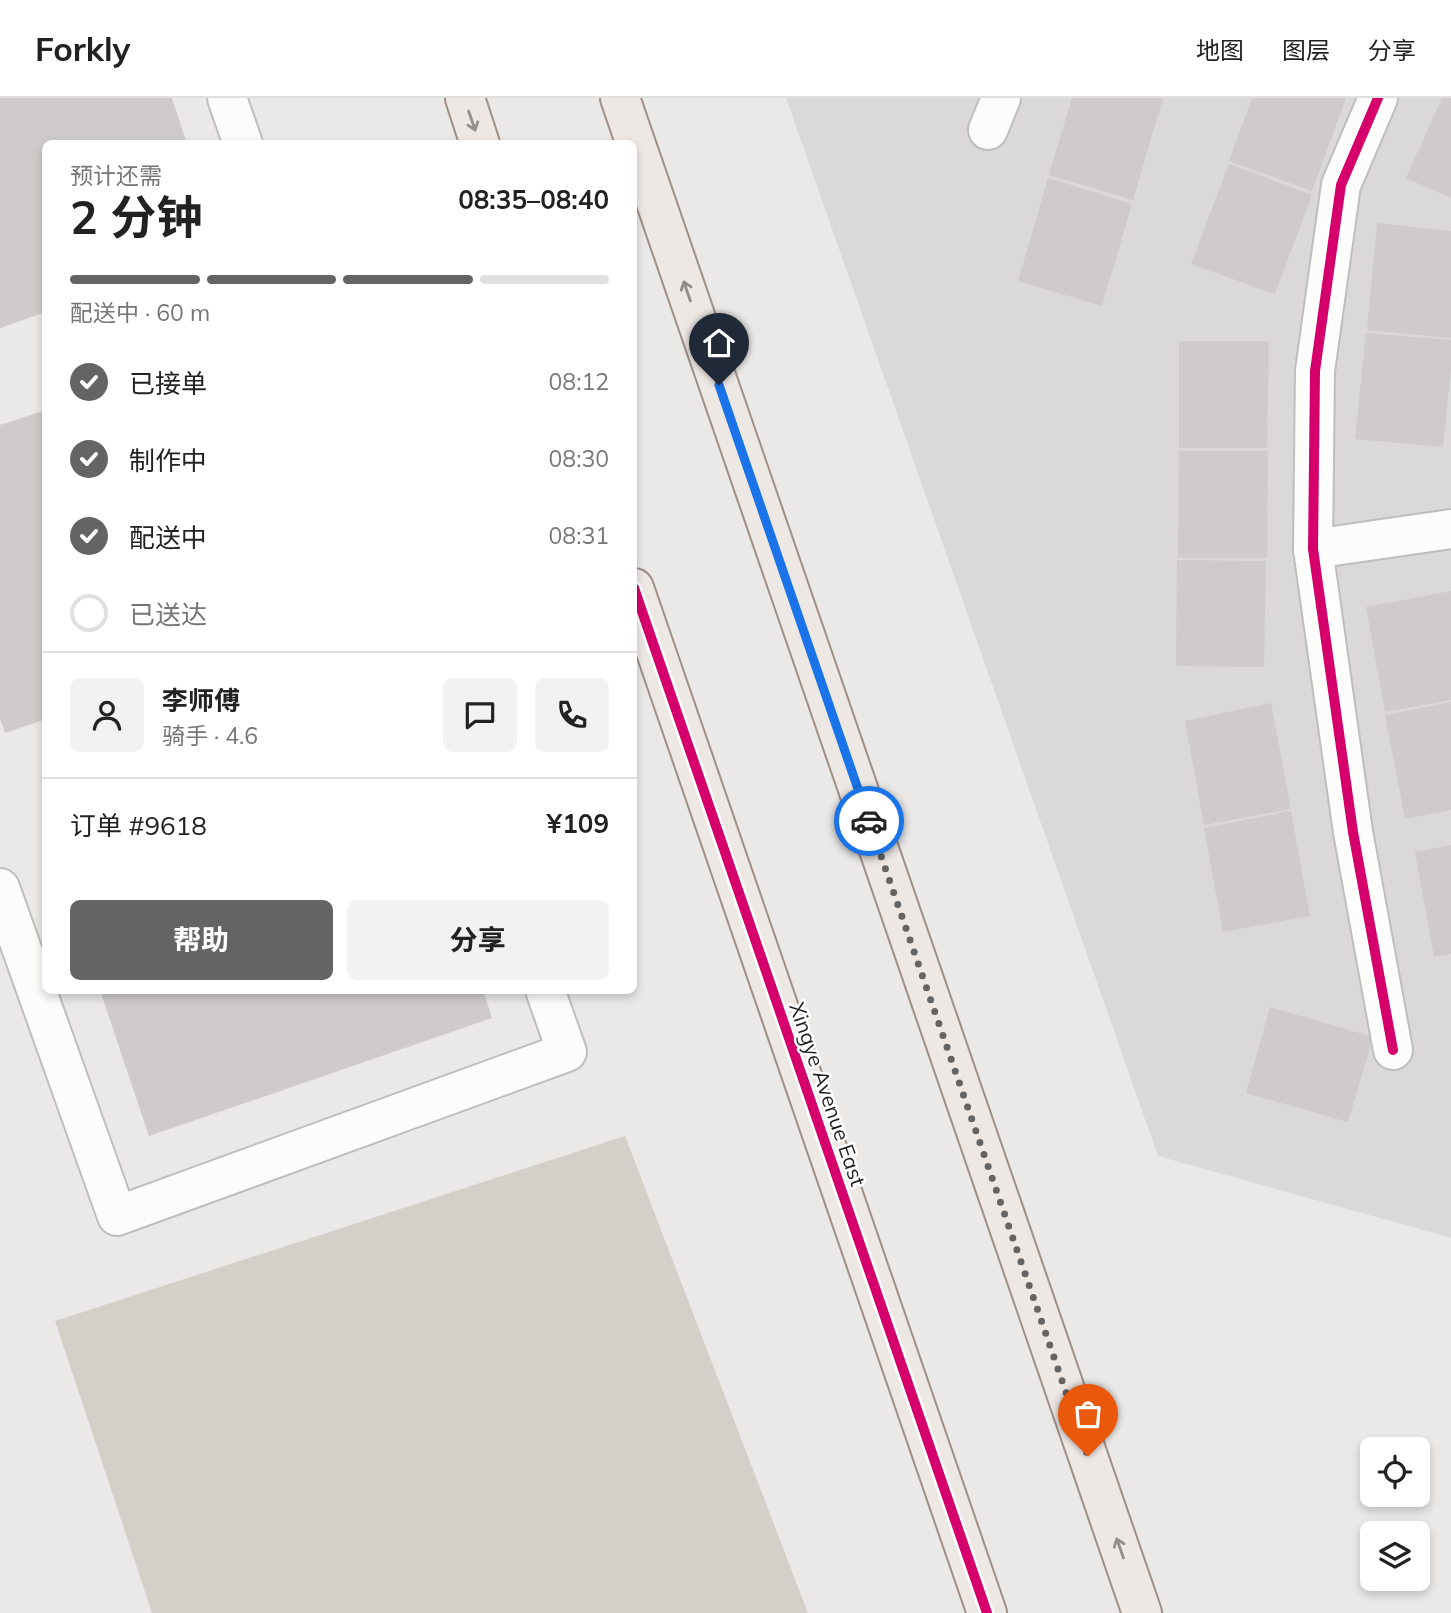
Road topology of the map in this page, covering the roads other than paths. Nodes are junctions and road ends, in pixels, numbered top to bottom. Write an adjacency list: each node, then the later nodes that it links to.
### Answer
1 (227, 98): 5 (street)
2 (465, 98): 6 (main road, one-way to 6)
3 (620, 98): 7 (main road, one-way to 3)
4 (1378, 98): 10 (street)
5 (242, 140)
6 (479, 140)
7 (634, 140)
8 (637, 147): 16 (main road, one-way to 8)
9 (1451, 529): 10 (street)
10 (1314, 548): 14 (street)
11 (637, 597): 15 (main road, Xingye Avenue East)
12 (0, 888): 13 (street)
13 (546, 994)
14 (1393, 1050)
15 (987, 1613)
16 (1142, 1613)

